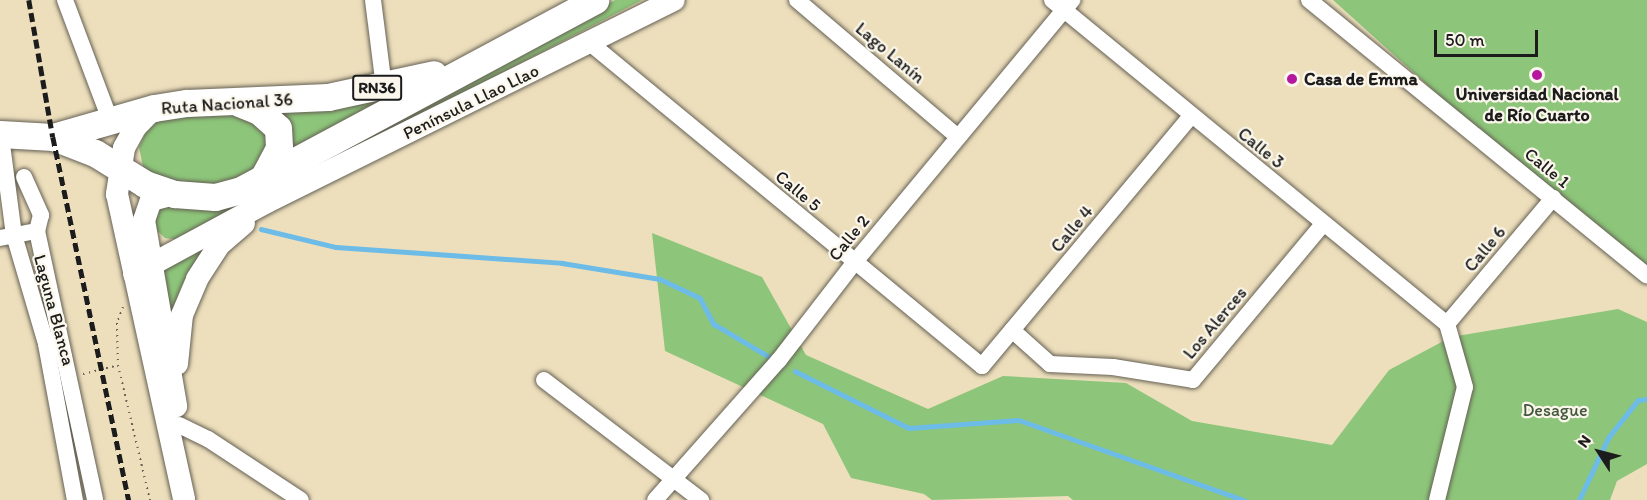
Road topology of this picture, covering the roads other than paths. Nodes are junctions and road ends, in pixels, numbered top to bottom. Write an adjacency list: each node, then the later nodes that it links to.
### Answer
1 (65, 0): 14 (street)
2 (373, 0): 10 (street)
3 (596, 0): 8 (highway, Ruta Nacional 36 / RN36)
4 (674, 0): 9 (main road, Península Llao Llao)
5 (797, 0): 17 (street, Lago Lanín)
6 (1309, 0): 24 (street, Calle 1)
7 (1063, 3): 13 (street, Calle 3); 17 (street, Calle 2)
8 (510, 43): 10 (highway, Ruta Nacional 36 / RN36); 22 (highway, Ruta Nacional 36 / RN36)
9 (590, 43): 22 (main road, Península Llao Llao); 28 (street, Calle 5)
10 (384, 87): 11 (highway, Ruta Nacional 36 / RN36)
11 (238, 103): 12 (highway, Ruta Nacional 36 / RN36); 22 (highway, RN36)
12 (154, 108): 14 (highway, Ruta Nacional 36 / RN36); 19 (main road)
13 (1191, 116): 25 (street, Calle 3); 32 (street, Calle 4)
14 (110, 120): 18 (highway, Ruta Nacional 36 / RN36)
15 (0, 129): 16 (street, Laguna Blanca)
16 (0, 134): 18 (highway, RN36); 21 (street, Laguna Blanca)
17 (958, 136): 28 (street, Calle 2)
18 (53, 137): 19 (highway, Ruta Nacional 36 / RN36)
19 (119, 169): 23 (highway, Ruta Nacional 36 / RN36); 29 (main road)
20 (24, 177): 26 (street, Laguna Blanca)
21 (3, 183): 27 (street, Laguna Blanca)
22 (265, 190): 23 (highway, Ruta Nacional 36 / RN36); 29 (main road, Península Llao Llao); 35 (main road, Península Llao Llao)
23 (174, 194): 29 (main road)
24 (1553, 198): 30 (street, Calle 1); 31 (street, Calle 6)
25 (1323, 224): 31 (street, Calle 3); 32 (street, Los Alerces)
26 (37, 231): 27 (street); 38 (street, Laguna Blanca)
27 (7, 237): 37 (street, Laguna Blanca)
28 (854, 263): 33 (street, Calle 5); 36 (street, Calle 2)
29 (143, 269): 35 (main road); 39 (main road)
30 (1647, 276)
31 (1448, 324): 43 (street)
32 (1012, 330): 33 (street, Calle 4)
33 (982, 366)
34 (544, 380): 36 (street)
35 (179, 425): 39 (main road); 40 (street)
36 (673, 479): 41 (street, Calle 2); 42 (street)
37 (75, 500)
38 (95, 500)
39 (185, 500)
40 (301, 500)
41 (655, 500)
42 (701, 500)
43 (1437, 500)

